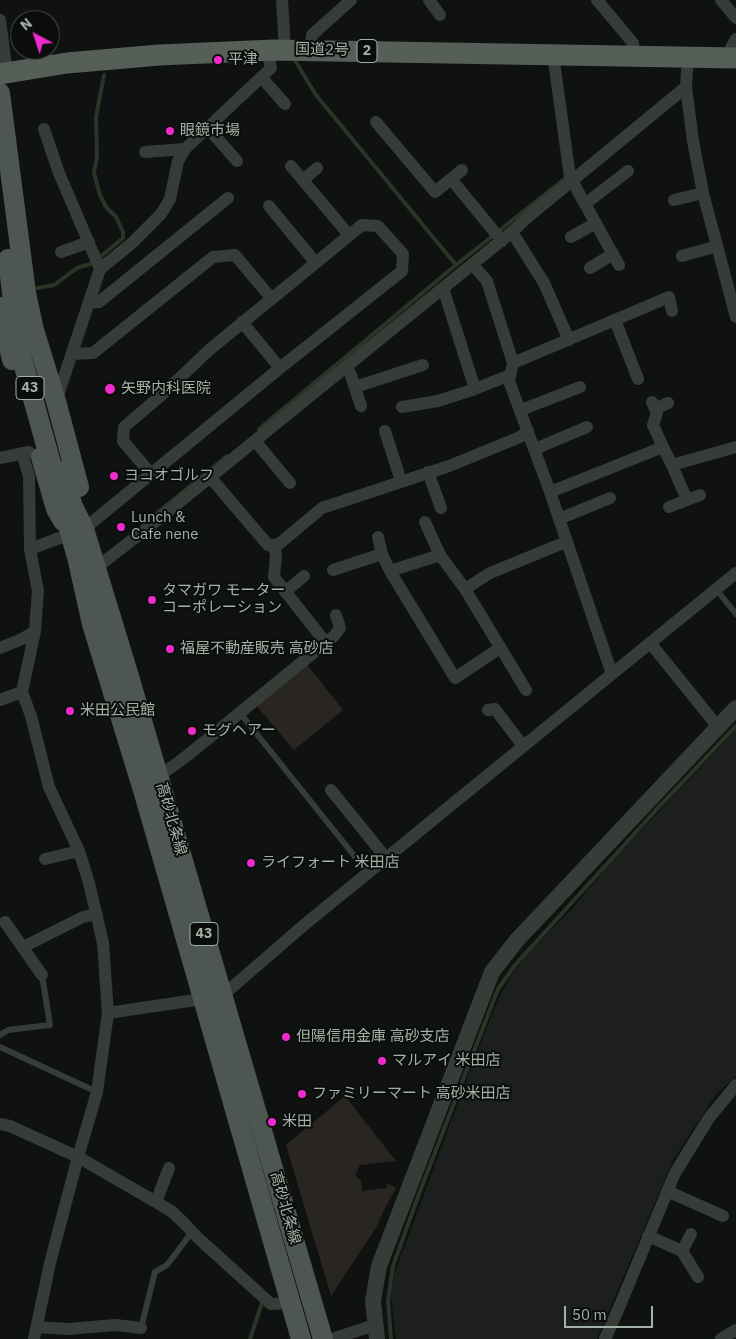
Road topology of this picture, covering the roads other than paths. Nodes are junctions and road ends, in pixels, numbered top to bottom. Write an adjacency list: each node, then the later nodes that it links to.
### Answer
1 (282, 0): 9 (street)
2 (351, 0): 10 (street)
3 (429, 0): 6 (street)
4 (597, 0): 13 (street)
5 (721, 0): 7 (street)
6 (440, 15)
7 (736, 18)
8 (0, 20): 15 (street)
9 (276, 50): 10 (highway, 国道2号 / 2); 15 (highway, 国道2号 / 2); 16 (street)
10 (310, 50): 12 (highway, 国道2号 / 2)
11 (734, 52): 14 (highway, 国道2号 / 2)
12 (553, 54): 13 (highway, 国道2号 / 2); 30 (street)
13 (634, 56): 14 (highway, 国道2号 / 2)
14 (688, 56): 17 (street)
15 (4, 73)
16 (261, 77): 19 (street); 21 (street)
17 (686, 87): 30 (street); 33 (street)
18 (0, 93): 62 (main road)
19 (285, 104)
20 (376, 122): 31 (street)
21 (208, 128): 23 (street); 25 (street)
22 (44, 129): 44 (street)
23 (185, 150): 24 (street); 51 (street)
24 (145, 152)
25 (236, 161)
26 (291, 166): 32 (street)
27 (317, 168): 32 (street)
28 (462, 170): 31 (street)
29 (628, 171): 37 (street)
30 (571, 176): 37 (street); 40 (street)
31 (451, 179): 42 (street)
32 (303, 180): 41 (street)
33 (703, 193): 36 (street); 45 (street)
34 (228, 198): 54 (street)
35 (0, 199): 55 (main road, 高砂北条線 / 43)
36 (674, 200)
37 (586, 204): 39 (street)
38 (269, 206): 48 (street)
39 (596, 223): 43 (street); 50 (street)
40 (512, 232): 42 (street); 60 (street)
41 (349, 235): 48 (street); 66 (street)
42 (497, 235): 49 (street)
43 (571, 237)
44 (89, 242): 46 (street); 51 (street)
45 (717, 246): 47 (street); 57 (street)
46 (61, 252)
47 (682, 256)
48 (315, 262): 53 (street)
49 (472, 264): 52 (street); 67 (street)
50 (590, 268)
51 (100, 269): 54 (street)
52 (443, 288): 65 (street); 71 (street)
53 (271, 298): 59 (street); 61 (street)
54 (89, 303): 61 (street)
55 (6, 304): 63 (main road); 100 (main road, 高砂北条線 / 43, bridge)
56 (672, 310): 58 (street)
57 (736, 317)
58 (614, 320): 60 (street); 68 (street)
59 (242, 322): 66 (street); 88 (street)
60 (569, 340): 67 (street)
61 (72, 354): 72 (street)
62 (41, 356): 63 (street); 72 (main road)
63 (7, 364): 84 (main road)
64 (423, 365): 70 (street)
65 (346, 367): 70 (street); 80 (street)
66 (280, 368): 88 (street)
67 (511, 369): 71 (street); 76 (street)
68 (639, 369)
69 (580, 387): 76 (street)
70 (355, 388): 74 (street)
71 (475, 389): 75 (street)
72 (56, 401): 100 (main road)
73 (668, 403): 81 (street)
74 (361, 406)
75 (402, 407)
76 (521, 410): 79 (street)
77 (587, 427): 83 (street)
78 (385, 431): 90 (street)
79 (528, 431): 83 (street); 87 (street)
80 (255, 441): 89 (street); 91 (street)
81 (662, 447): 86 (street); 92 (street)
82 (736, 447): 86 (street)
83 (535, 449): 92 (street)
84 (31, 452): 85 (street); 100 (main road); 104 (street)
85 (0, 458)
86 (672, 465): 95 (street)
87 (428, 472): 90 (street); 97 (street)
88 (151, 474): 100 (street)
89 (210, 477): 103 (street); 107 (street)
90 (401, 482): 103 (street)
91 (290, 483)
92 (550, 492): 98 (street)
93 (700, 495): 95 (street)
94 (610, 498): 98 (street)
95 (687, 500): 96 (street)
96 (670, 507)
97 (441, 508)
98 (559, 519): 102 (street)
99 (425, 522): 106 (street)
100 (77, 532): 104 (street); 107 (main road, 高砂北条線 / 43); 141 (main road, 高砂北条線 / 43)
101 (378, 537): 105 (street)
102 (566, 542): 112 (street); 122 (street)
103 (273, 545): 114 (street)
104 (30, 549): 117 (street)
105 (382, 554): 108 (street); 109 (street)
106 (440, 556): 109 (street); 112 (street)
107 (96, 568): 131 (main road, 高砂北条線 / 43)
108 (334, 570)
109 (390, 571): 121 (street)
110 (736, 573): 113 (street)
111 (304, 576): 114 (street)
112 (465, 589): 121 (street)
113 (716, 589): 115 (lane); 119 (street)
114 (286, 592): 118 (street)
115 (736, 614)
116 (336, 615): 118 (street)
117 (35, 632): 120 (street); 124 (street)
118 (326, 643): 128 (street)
119 (651, 644): 122 (street); 129 (street)
120 (0, 648)
121 (500, 648): 123 (street)
122 (612, 674): 130 (street)
123 (526, 690)
124 (22, 692): 125 (street); 133 (street)
125 (0, 700)
126 (736, 708): 129 (street)
127 (488, 710): 130 (street)
128 (240, 713): 131 (street); 136 (lane)
129 (718, 727): 161 (street)
130 (523, 746): 134 (street)
131 (158, 777): 141 (main road, 高砂北条線 / 43)
132 (331, 790): 134 (street)
133 (79, 851): 135 (street); 137 (street)
134 (386, 858): 136 (street)
135 (45, 859)
136 (368, 873): 141 (street)
137 (96, 914): 139 (street); 142 (street)
138 (2, 923): 139 (street)
139 (23, 947): 140 (street)
140 (42, 974): 143 (lane)
141 (213, 998): 142 (street); 158 (main road, 高砂北条線 / 43); 164 (main road, 高砂北条線 / 43)
142 (108, 1014): 146 (street)
143 (0, 1035)
144 (0, 1047): 146 (lane)
145 (736, 1085): 150 (street)
146 (97, 1092): 148 (street)
147 (0, 1124): 148 (street)
148 (78, 1157): 151 (street); 162 (street)
149 (169, 1168): 151 (street)
150 (667, 1192): 152 (street); 155 (street)
151 (156, 1202): 153 (street)
152 (723, 1216)
153 (192, 1232): 158 (street); 159 (lane)
154 (691, 1234): 156 (street)
155 (648, 1236): 156 (street); 166 (street)
156 (682, 1251): 157 (street)
157 (698, 1277)
158 (291, 1303): 163 (main road, 高砂北条線 / 43)
159 (141, 1328): 162 (street)
160 (736, 1330): 167 (street)
161 (376, 1332): 165 (street)
162 (36, 1333)
163 (301, 1339)
164 (323, 1339)
165 (332, 1339)
166 (604, 1339)
167 (721, 1339)

